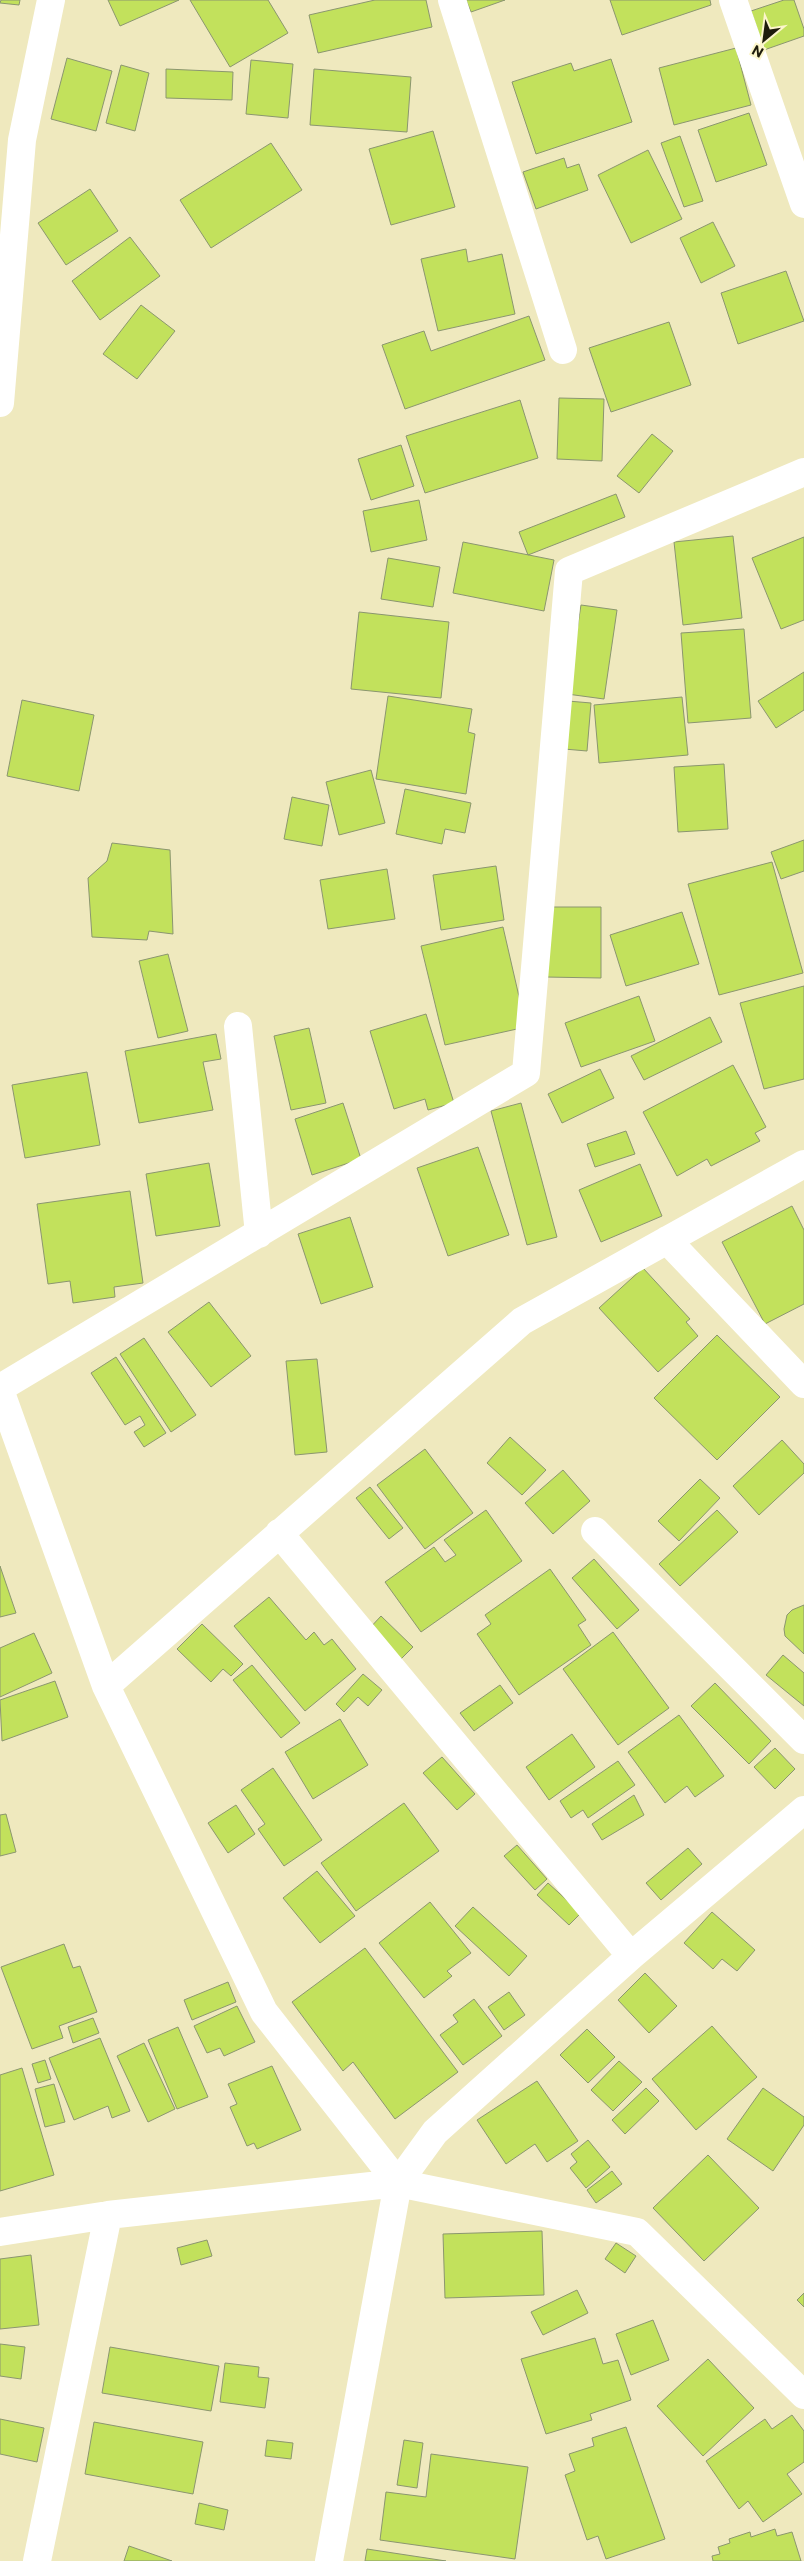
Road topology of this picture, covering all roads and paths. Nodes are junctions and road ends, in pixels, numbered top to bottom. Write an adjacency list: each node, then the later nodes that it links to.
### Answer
1 (52, 0): 6 (street)
2 (452, 0): 5 (street)
3 (733, 0): 4 (street)
4 (804, 204)
5 (563, 350)
6 (0, 403)
7 (804, 472): 10 (street)
8 (238, 1026): 10 (street)
9 (804, 1164): 11 (street)
10 (259, 1234): 13 (street)
11 (667, 1240): 12 (street); 15 (street)
12 (804, 1384)
13 (0, 1389): 16 (street)
14 (595, 1531): 17 (street)
15 (279, 1533): 16 (street); 19 (street)
16 (106, 1686): 20 (street)
17 (804, 1740)
18 (804, 1810): 19 (street)
19 (631, 1956): 20 (street)
20 (398, 2183): 21 (street); 23 (street); 25 (street)
21 (108, 2215): 22 (street); 24 (street)
22 (0, 2232)
23 (804, 2395)
24 (37, 2561)
25 (329, 2561)

